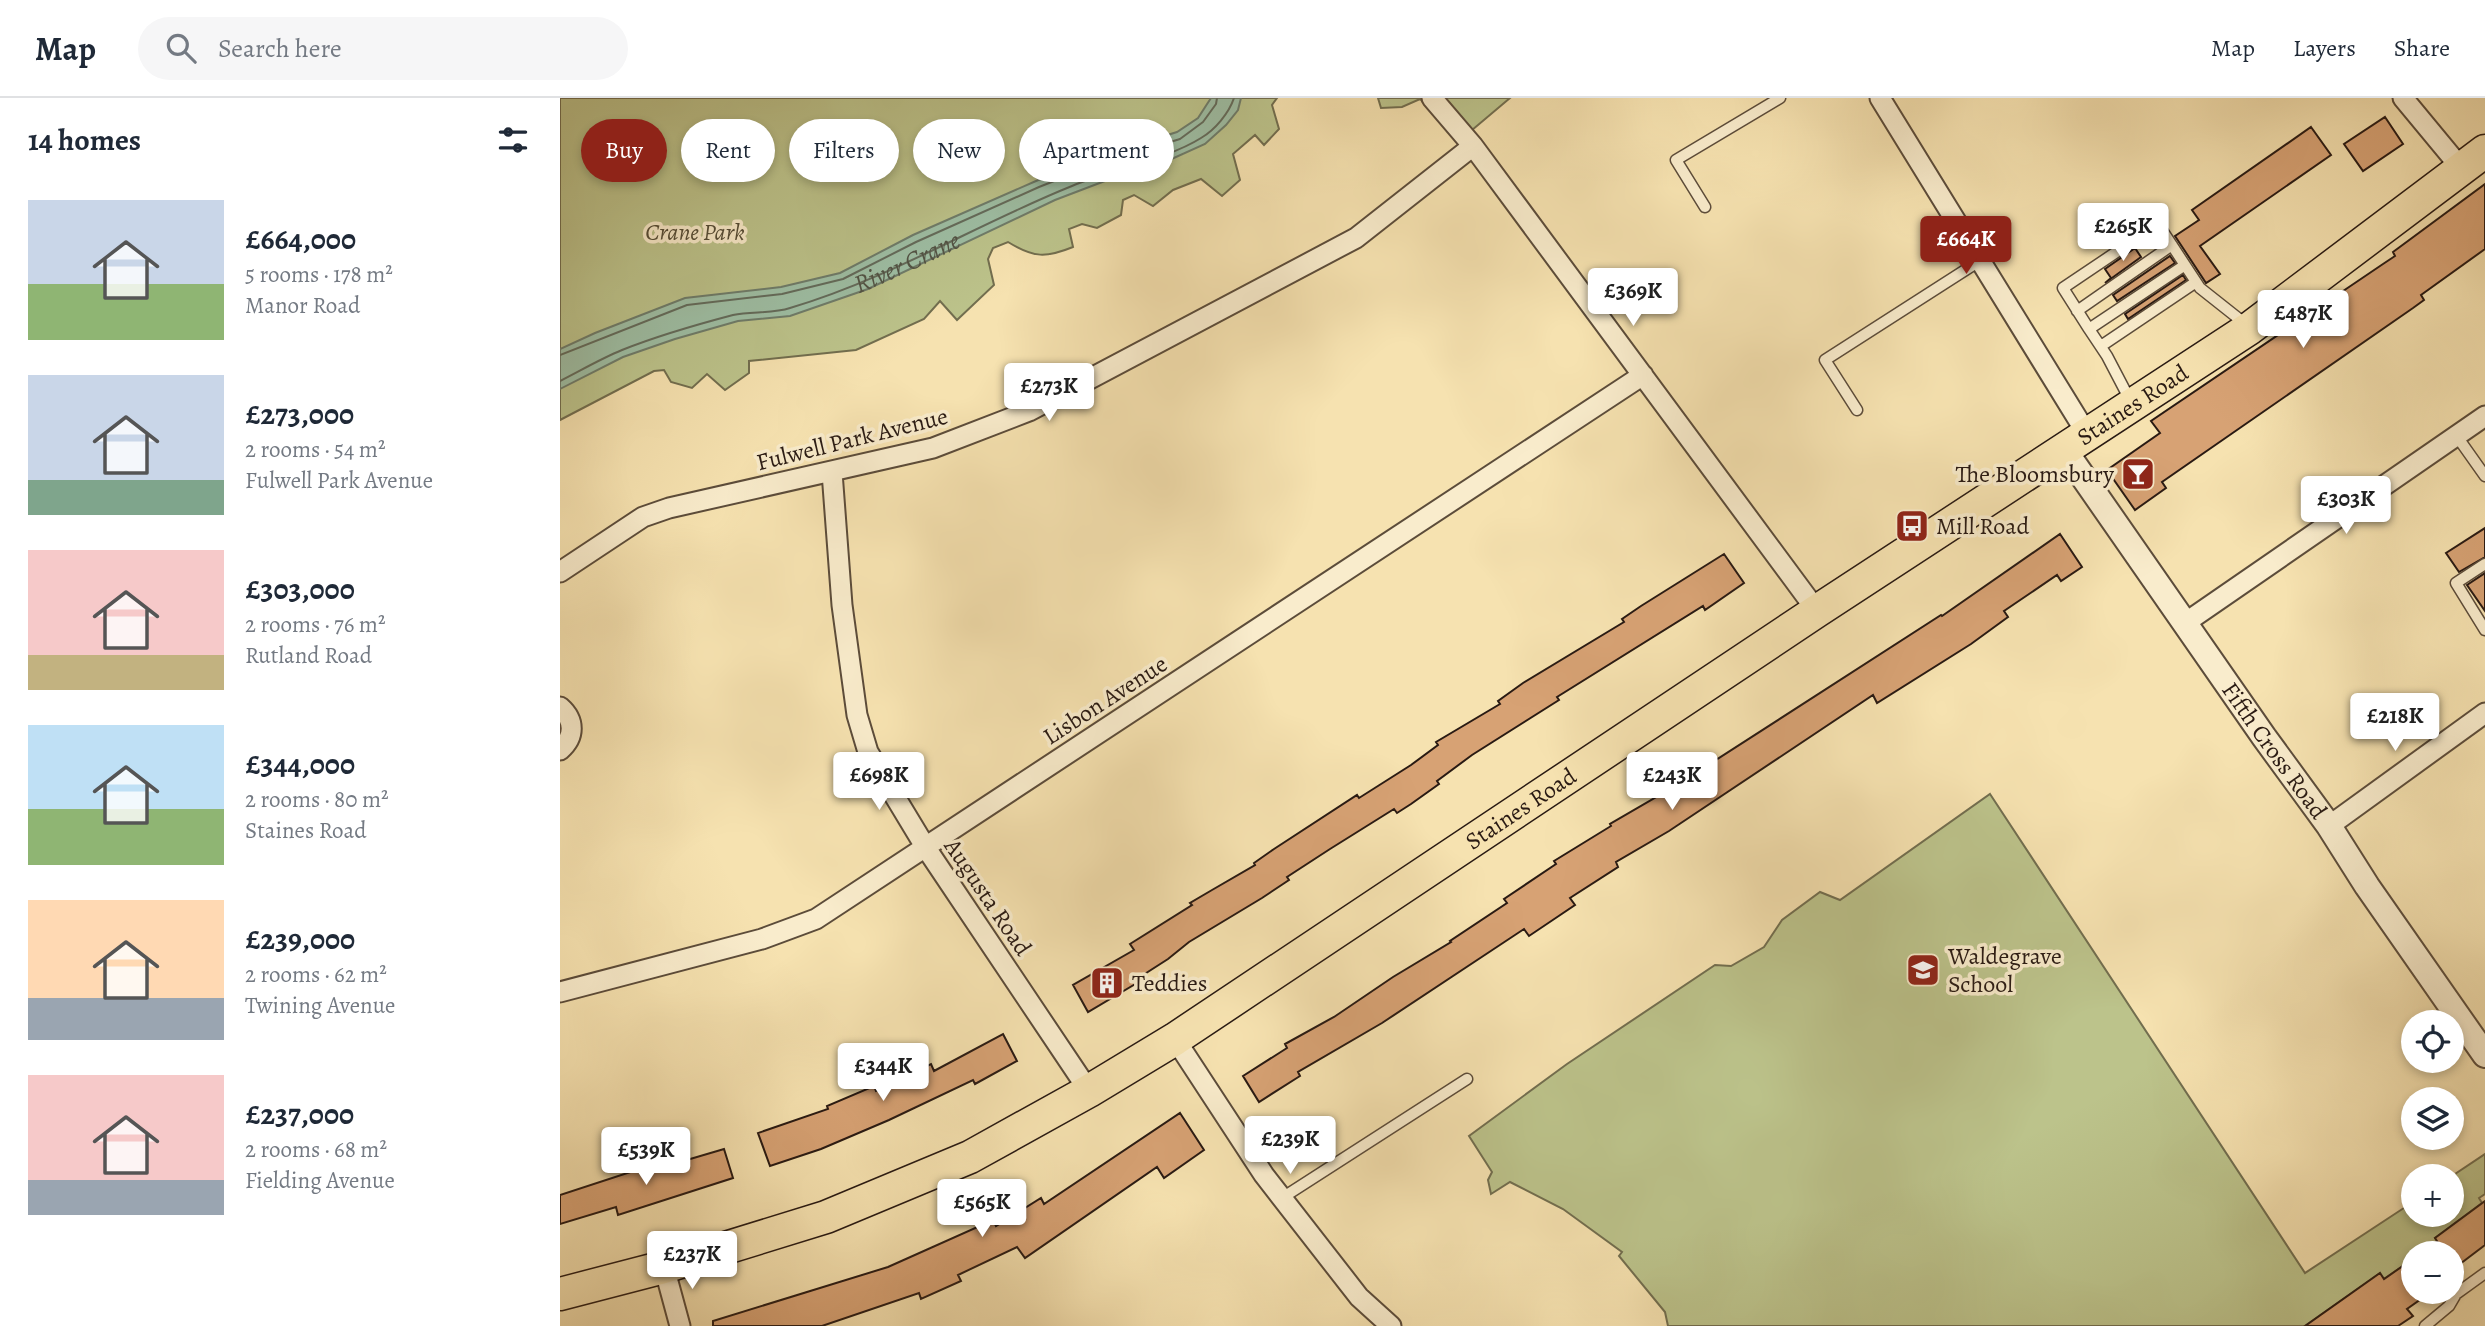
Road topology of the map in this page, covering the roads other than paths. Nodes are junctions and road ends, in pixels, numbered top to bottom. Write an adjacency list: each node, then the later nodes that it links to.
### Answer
1 (1432, 98): 5 (street)
2 (1780, 98): 7 (lane)
3 (1880, 98): 9 (street)
4 (2403, 98): 6 (street)
5 (1473, 146): 16 (street); 22 (street, Fulwell Park Avenue)
6 (2473, 160): 13 (main road, Staines Road)
7 (1705, 207)
8 (2172, 245): 10 (lane); 12 (lane); 12 (lane)
9 (1980, 260): 18 (lane); 21 (street)
10 (2185, 265): 11 (lane); 14 (lane)
11 (2198, 285): 13 (lane); 15 (lane)
12 (2077, 311): 14 (lane)
13 (2250, 328): 17 (main road, Staines Road)
14 (2089, 329): 15 (lane)
15 (2101, 346): 17 (lane)
16 (1643, 375): 26 (street); 33 (street, Lisbon Avenue)
17 (2132, 404): 21 (main road, Staines Road)
18 (1857, 410)
19 (2485, 416): 20 (street)
20 (2456, 435): 23 (lane); 27 (street)
21 (2075, 441): 26 (main road, Staines Road); 27 (street, Fifth Cross Road)
22 (832, 472): 25 (street, Fulwell Park Avenue); 33 (street, Augusta Road)
23 (2485, 477)
24 (2485, 564): 28 (lane)
25 (560, 572)
26 (1817, 611): 35 (main road, Staines Road)
27 (2185, 623): 32 (street, Fifth Cross Road)
28 (2485, 630)
29 (560, 707): 31 (street)
30 (2485, 713): 32 (street)
31 (560, 750)
32 (2329, 826): 36 (street, Fifth Cross Road)
33 (926, 848): 34 (street, Lisbon Avenue); 38 (street, Augusta Road)
34 (560, 992)
35 (1175, 1039): 38 (main road, Staines Road); 39 (street)
36 (2485, 1055)
37 (1467, 1079): 39 (lane)
38 (1089, 1091): 40 (main road, Staines Road)
39 (1282, 1198): 44 (street)
40 (664, 1267): 42 (main road, Staines Road); 43 (street)
41 (2485, 1273): 45 (lane)
42 (560, 1294)
43 (680, 1326)
44 (1391, 1326)
45 (2425, 1326)

